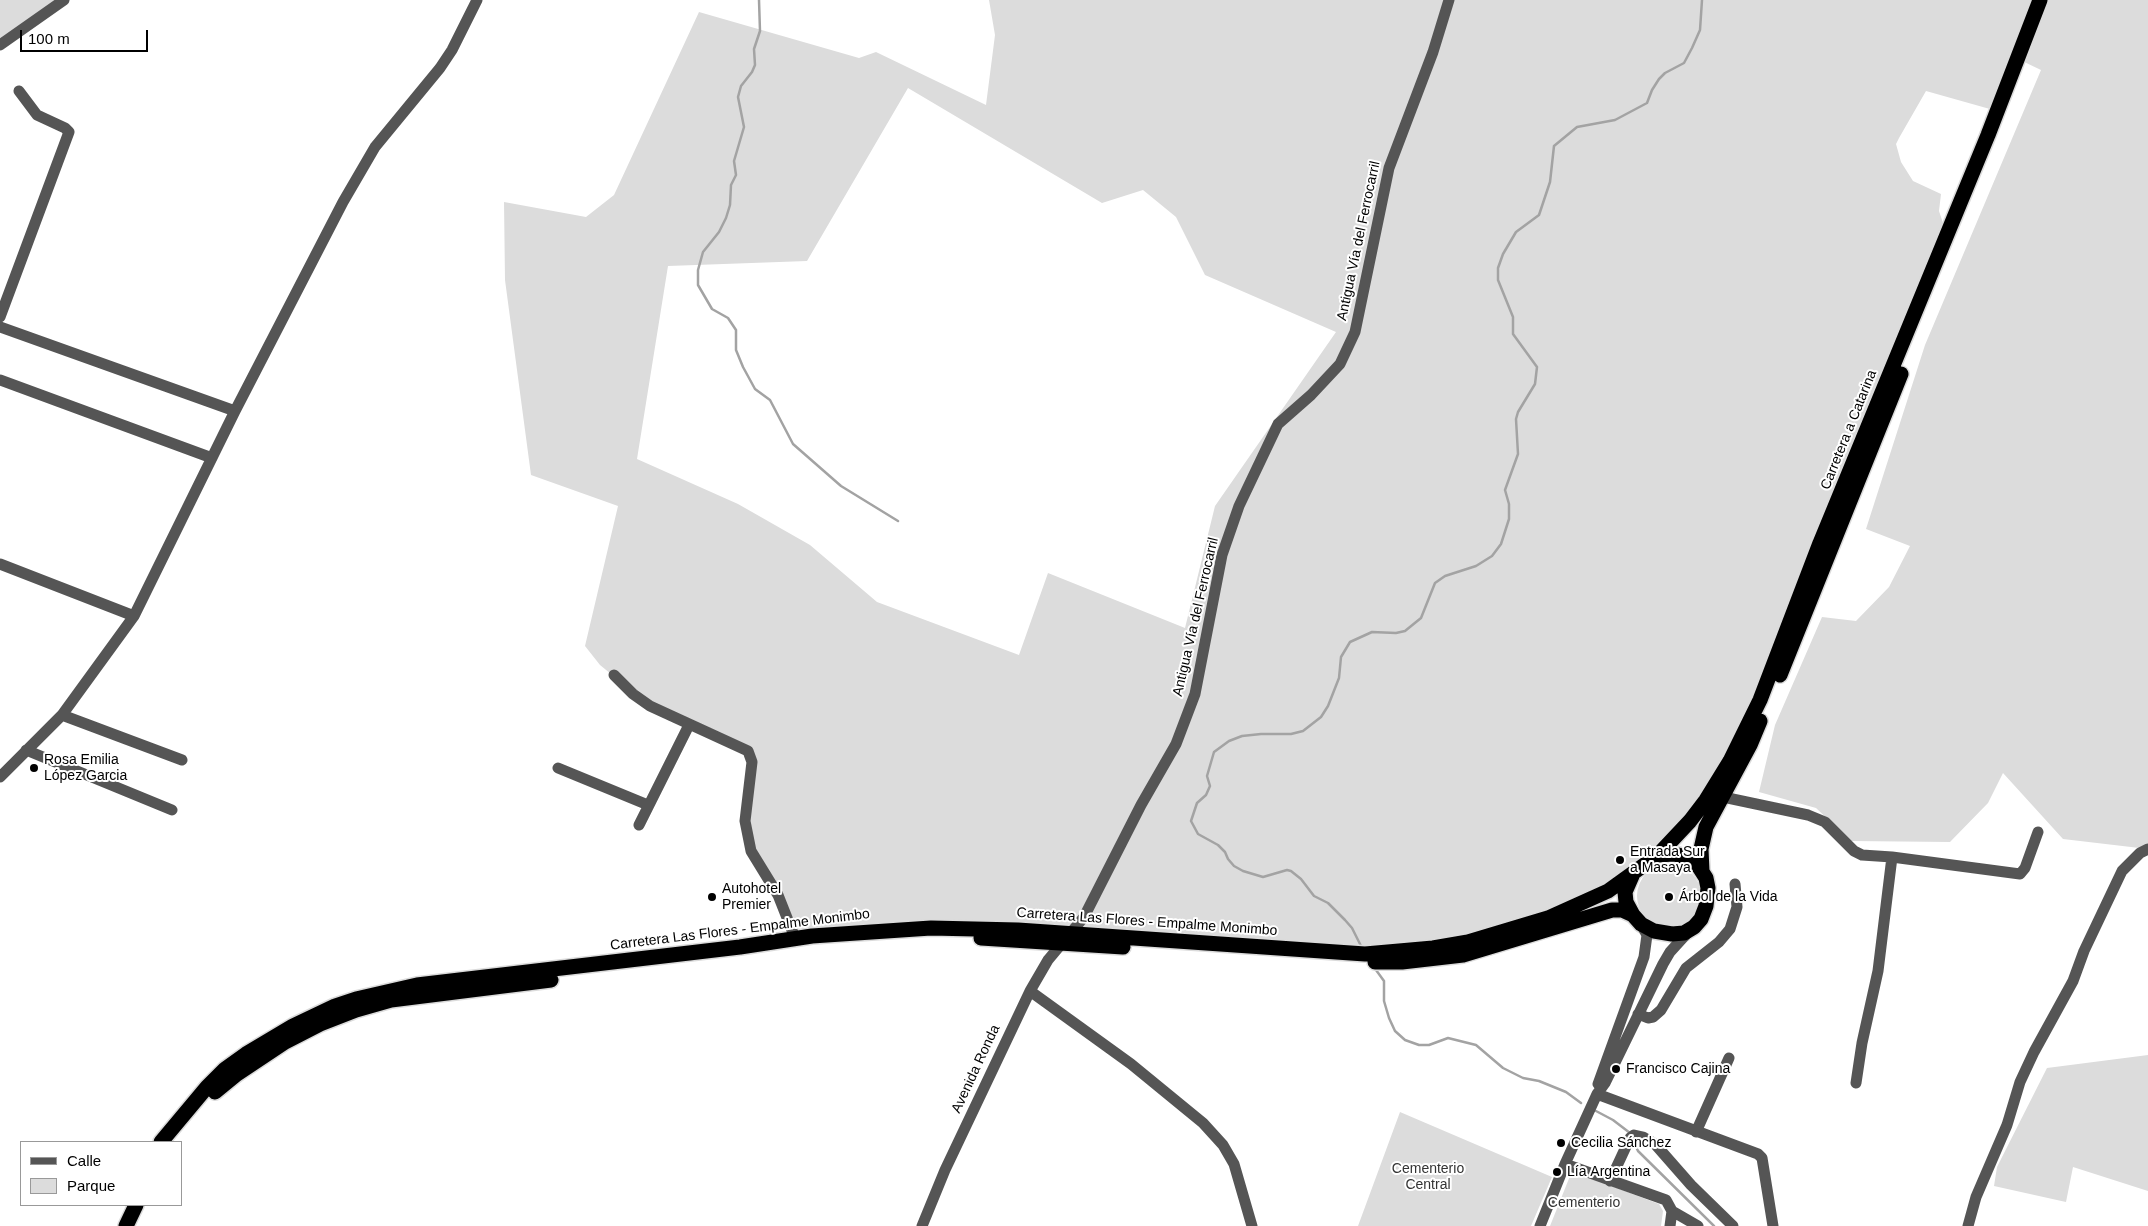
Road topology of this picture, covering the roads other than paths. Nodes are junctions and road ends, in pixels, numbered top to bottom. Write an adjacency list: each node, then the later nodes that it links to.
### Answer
1 (64, 0): 6 (street)
2 (477, 0): 11 (street)
3 (1449, 0): 36 (street, Antigua Vía del Ferrocarril)
4 (2040, 0): 28 (highway, Carretera a Catarina)
5 (2050, 0): 22 (highway, Carretera a Catarina)
6 (0, 45)
7 (19, 91): 8 (street)
8 (0, 317)
9 (0, 328): 11 (street)
10 (0, 380): 12 (street)
11 (235, 411): 12 (street)
12 (212, 458): 14 (street)
13 (0, 564): 14 (street)
14 (134, 616): 16 (street)
15 (614, 675): 17 (street)
16 (62, 715): 18 (street); 19 (street)
17 (689, 725): 23 (street); 35 (street)
18 (26, 750): 21 (street); 24 (street)
19 (182, 760)
20 (558, 768): 23 (street)
21 (0, 777)
22 (1723, 797): 29 (street); 30 (highway, Carretera a Catarina)
23 (648, 805): 25 (street)
24 (172, 810)
25 (639, 825)
26 (2038, 832): 29 (street)
27 (2148, 849): 59 (street)
28 (1658, 855): 30 (highway); 31 (highway)
29 (1892, 857): 40 (street)
30 (1702, 871): 34 (highway)
31 (1632, 876): 33 (highway); 36 (highway, Carretera Las Flores - Empalme Monimbo)
32 (1735, 884): 38 (street)
33 (1637, 920): 34 (highway); 36 (highway, Carretera Las Flores - Empalme Monimbo); 41 (street)
34 (1690, 929): 38 (street)
35 (795, 938): 36 (highway, Carretera Las Flores - Empalme Monimbo); 43 (highway, Carretera Las Flores - Empalme Monimbo)
36 (1066, 938): 37 (street, Avenida Ronda); 44 (highway, Carretera Las Flores - Empalme Monimbo)
37 (1030, 991): 52 (street, Avenida Ronda); 53 (street)
38 (1638, 1014): 41 (street)
39 (1729, 1058): 42 (street)
40 (1856, 1083)
41 (1597, 1094): 42 (street); 45 (street)
42 (1696, 1132): 58 (street)
43 (163, 1141)
44 (174, 1141)
45 (1565, 1164): 46 (street); 54 (street)
46 (1610, 1181): 49 (street); 57 (street)
47 (125, 1206): 50 (highway)
48 (136, 1206): 51 (highway)
49 (1672, 1211): 55 (street); 56 (street)
50 (116, 1226)
51 (126, 1226)
52 (922, 1226)
53 (1252, 1226)
54 (1540, 1226)
55 (1670, 1226)
56 (1698, 1226)
57 (1733, 1226)
58 (1773, 1226)
59 (1968, 1226)

